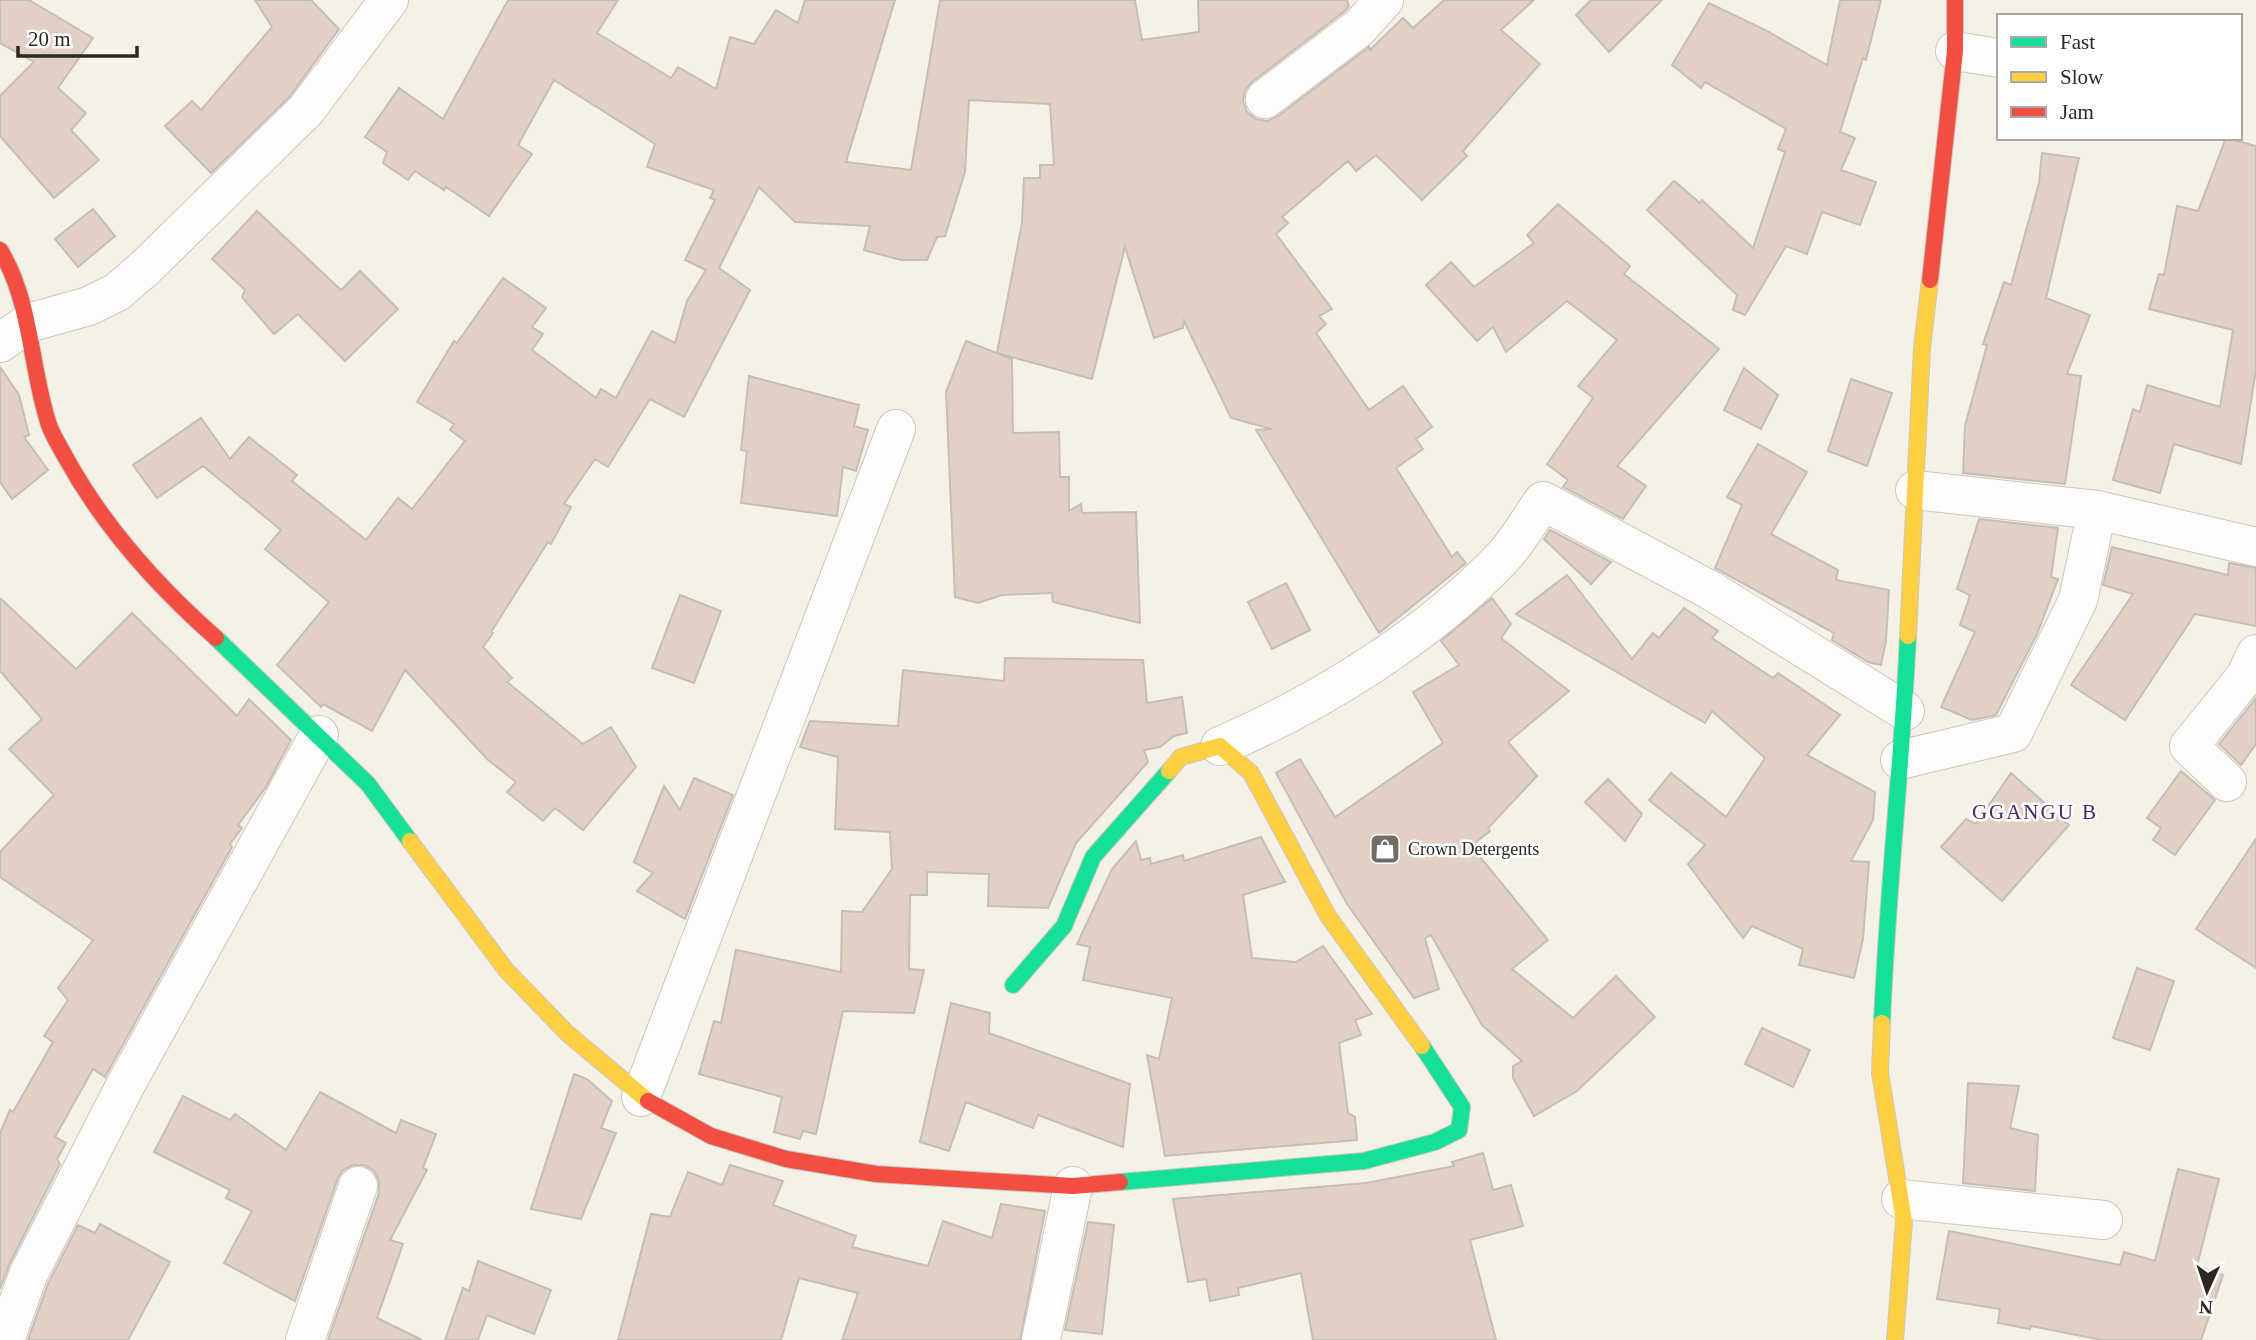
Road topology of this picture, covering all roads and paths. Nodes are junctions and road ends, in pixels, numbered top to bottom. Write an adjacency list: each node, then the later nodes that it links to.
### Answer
1 (388, 0): 8 (street)
2 (1384, 0): 6 (street)
3 (1955, 0): 4 (street)
4 (1955, 51): 5 (street); 10 (street)
5 (1997, 58)
6 (1265, 99)
7 (0, 250): 8 (street)
8 (14, 333): 15 (street)
9 (896, 429): 20 (street)
10 (1915, 490): 11 (street); 14 (street)
11 (2096, 510): 12 (street); 17 (street)
12 (2256, 547)
13 (2256, 654): 18 (street)
14 (1905, 711): 16 (street); 17 (street)
15 (319, 735): 20 (street); 25 (street)
16 (1220, 746): 19 (street); 22 (street)
17 (1900, 760): 23 (street)
18 (2227, 782)
19 (1013, 985)
20 (641, 1097): 22 (street)
21 (358, 1186): 26 (street)
22 (1073, 1186): 27 (street)
23 (1901, 1199): 24 (street); 28 (street)
24 (2103, 1220)
25 (5, 1340)
26 (305, 1340)
27 (1041, 1340)
28 (1895, 1340)

